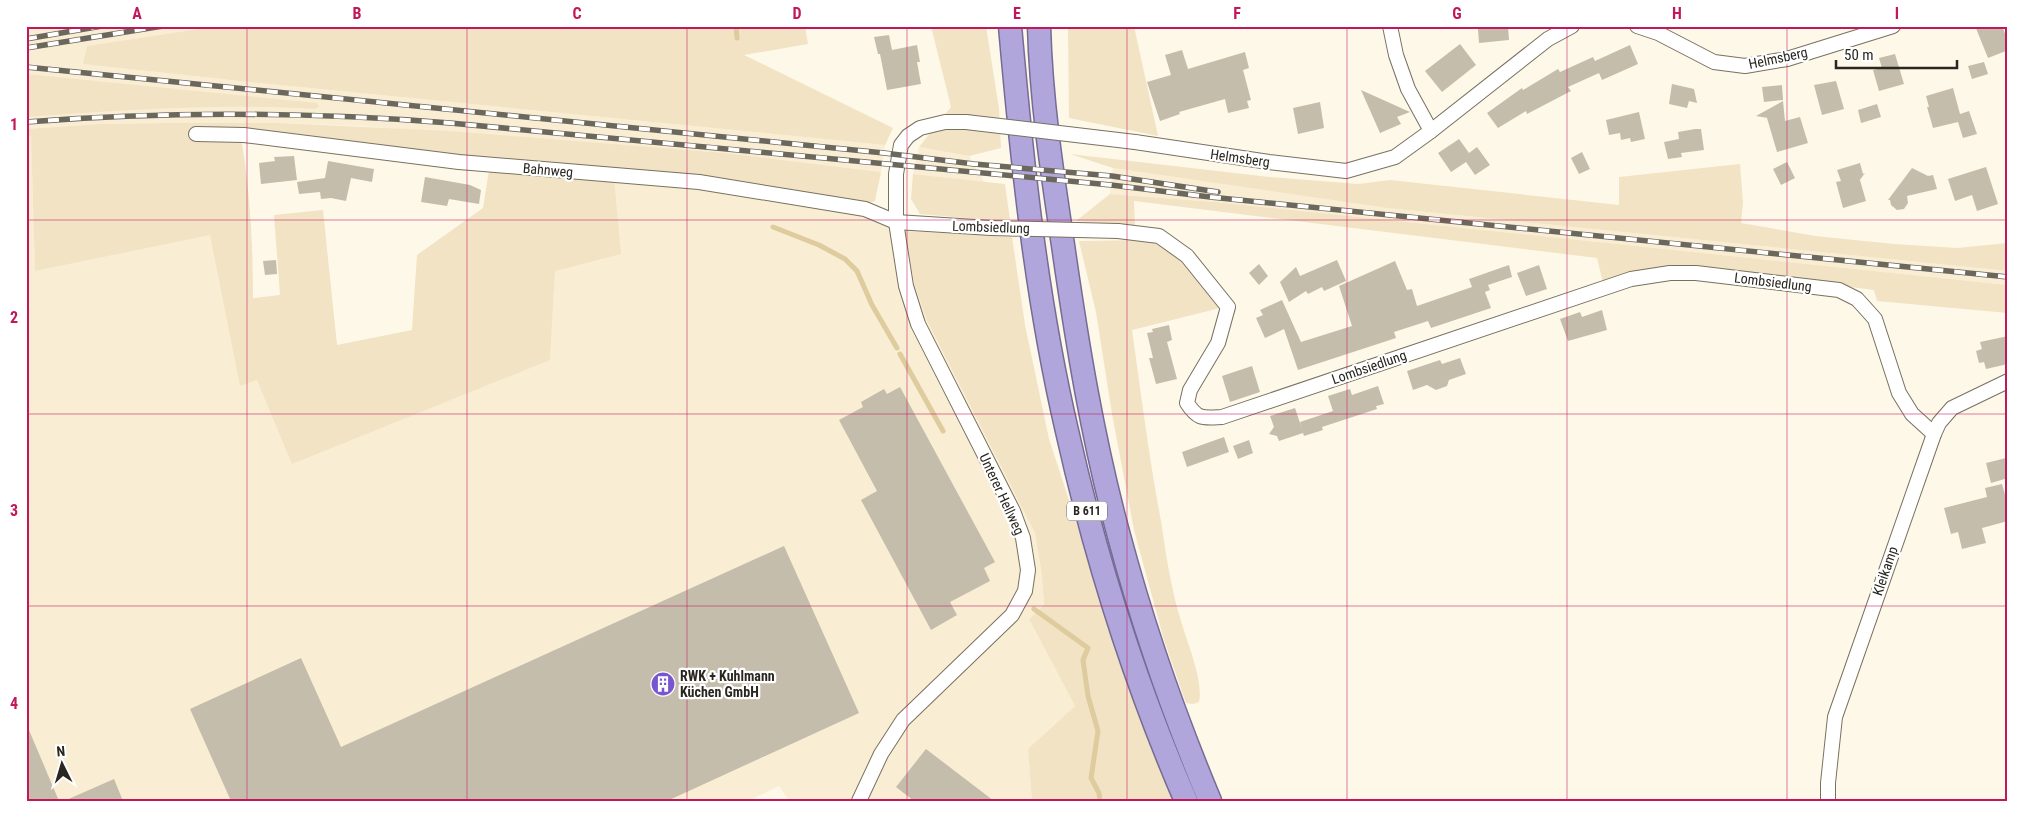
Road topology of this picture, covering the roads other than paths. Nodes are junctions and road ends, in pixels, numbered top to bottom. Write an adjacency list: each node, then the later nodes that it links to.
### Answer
1 (1010, 26): 14 (highway, B 611)
2 (1038, 26): 15 (highway, B 611)
3 (1390, 26): 7 (street)
4 (1572, 26): 7 (street, Helmsberg)
5 (1637, 26): 6 (street, Helmsberg)
6 (1893, 26)
7 (1431, 131): 9 (street, Helmsberg, bridge)
8 (196, 134): 10 (street, Bahnweg)
9 (896, 174): 10 (street, Unterer Hellweg)
10 (896, 222): 12 (street, Lombsiedlung, bridge); 13 (street, Unterer Hellweg)
11 (2008, 381): 12 (street, Kleikamp)
12 (1934, 434): 16 (street, Kleikamp)
13 (859, 801)
14 (1186, 801)
15 (1210, 801)
16 (1828, 801)

